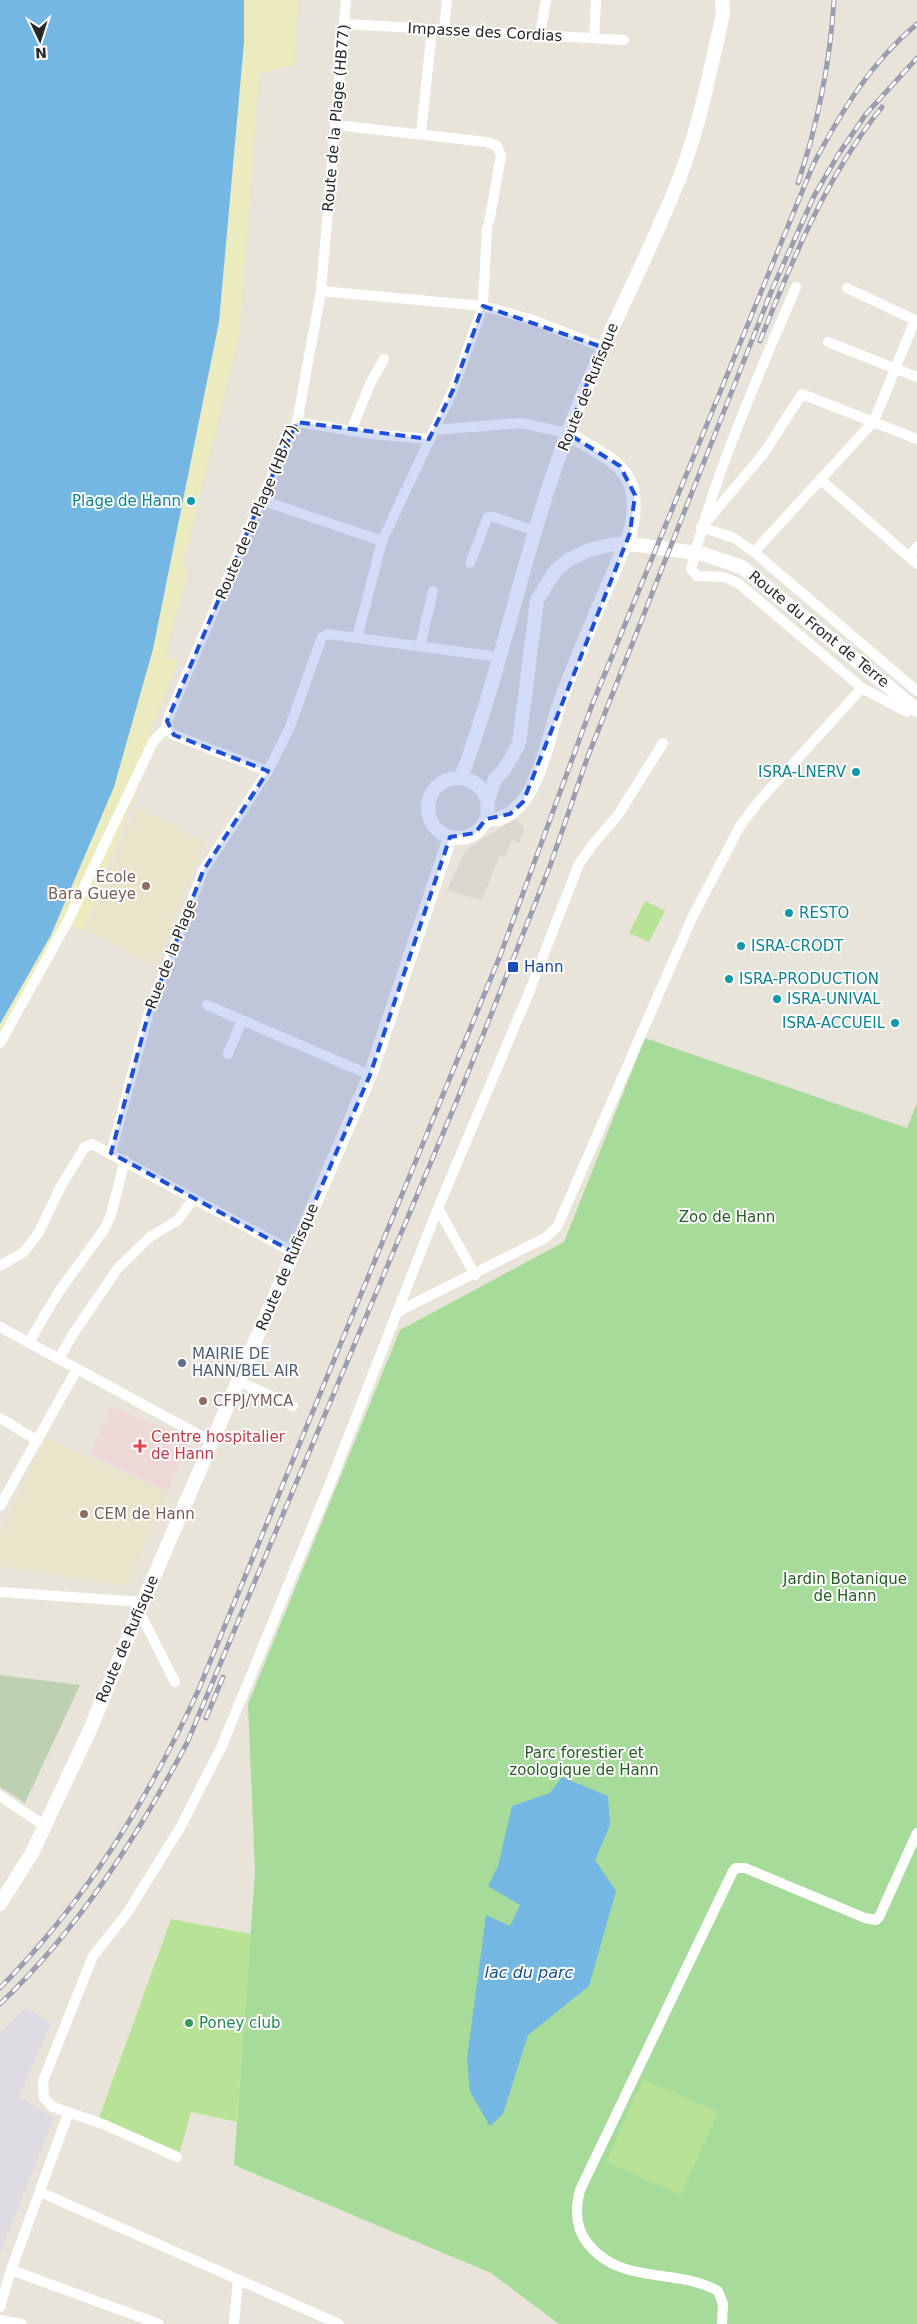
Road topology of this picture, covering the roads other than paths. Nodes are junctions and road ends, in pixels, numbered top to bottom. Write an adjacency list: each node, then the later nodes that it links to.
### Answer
1 (346, 0): 6 (street, Route de la Plage (HB77))
2 (447, 0): 8 (street)
3 (546, 0): 9 (street)
4 (722, 0): 20 (main road, Route de Rufisque)
5 (596, 2): 10 (street)
6 (345, 24): 7 (street, Impasse des Cordias); 12 (street, Route de la Plage (HB77))
7 (432, 29): 8 (street, Impasse des Cordias); 13 (street)
8 (444, 30): 9 (street, Impasse des Cordias)
9 (540, 35): 10 (street, Impasse des Cordias)
10 (594, 38): 11 (street, Impasse des Cordias)
11 (624, 40)
12 (336, 125): 13 (street); 16 (street, Route de la Plage (HB77))
13 (421, 134): 17 (street)
14 (796, 287): 32 (street)
15 (847, 288): 18 (street)
16 (321, 291): 17 (street); 25 (street, Route de la Plage (HB77))
17 (483, 306): 20 (street); 28 (street)
18 (916, 320): 22 (street)
19 (828, 342): 22 (street)
20 (602, 347): 27 (main road, Route de Rufisque)
21 (384, 359): 26 (street)
22 (896, 369): 23 (street); 24 (street)
23 (917, 377)
24 (874, 420): 29 (street); 30 (street); 32 (street)
25 (296, 422): 26 (street); 31 (street, Route de la Plage (HB77))
26 (351, 432): 28 (street)
27 (567, 433): 28 (street); 33 (main road, Route de Rufisque); 53 (main road)
28 (432, 434): 34 (street)
29 (917, 439)
30 (820, 478): 36 (street); 37 (street)
31 (261, 500): 34 (street); 46 (street, Route de la Plage (HB77))
32 (701, 527): 36 (street); 43 (street)
33 (535, 530): 38 (street); 42 (main road, Route de Rufisque)
34 (382, 541): 40 (street)
35 (917, 547): 37 (street)
36 (754, 552): 44 (street)
37 (913, 560)
38 (470, 563)
39 (433, 591): 41 (street)
40 (357, 638): 41 (street); 48 (street, Rue de la Plage)
41 (420, 646): 42 (street)
42 (498, 657): 49 (main road, Route de Rufisque)
43 (862, 688): 45 (street); 66 (street)
44 (917, 691)
45 (915, 709): 50 (main road, Route du Front de Terre)
46 (168, 726): 48 (street); 57 (street)
47 (663, 743): 63 (street)
48 (268, 771): 60 (street, Rue de la Plage)
49 (461, 778): 51 (main road); 54 (main road)
50 (495, 779): 51 (main road); 52 (main road, Route du Front de Terre)
51 (475, 784): 52 (main road)
52 (488, 800): 53 (main road)
53 (486, 819): 54 (main road)
54 (450, 837): 59 (main road, Route de Rufisque)
55 (207, 1005): 56 (street)
56 (242, 1020): 58 (street); 59 (street)
57 (0, 1043)
58 (228, 1054)
59 (370, 1075): 64 (main road, Route de Rufisque)
60 (112, 1153): 61 (street); 65 (street)
61 (125, 1160): 62 (street); 69 (street)
62 (194, 1198): 64 (street); 70 (street)
63 (438, 1208): 66 (street); 67 (street)
64 (293, 1252): 72 (main road, Route de Rufisque)
65 (0, 1266)
66 (475, 1275): 67 (street)
67 (397, 1312): 86 (street)
68 (0, 1327): 69 (street)
69 (29, 1342): 70 (street)
70 (59, 1359): 71 (street)
71 (77, 1369): 75 (street); 76 (street)
72 (238, 1381): 73 (street); 76 (main road, Route de Rufisque)
73 (292, 1406)
74 (0, 1418): 75 (street)
75 (38, 1441): 77 (street)
76 (212, 1442): 79 (main road, Route de Rufisque)
77 (0, 1506)
78 (0, 1592): 79 (street)
79 (141, 1606): 80 (street); 82 (main road, Route de Rufisque)
80 (175, 1682)
81 (0, 1796): 82 (street)
82 (45, 1826): 84 (main road, Route de Rufisque)
83 (917, 1833): 97 (street)
84 (5, 1888): 85 (main road, Route de Rufisque)
85 (0, 1904)
86 (68, 2114): 87 (street); 88 (street)
87 (177, 2157)
88 (40, 2192): 89 (street); 90 (street)
89 (11, 2270): 91 (street); 94 (street)
90 (238, 2280): 95 (street); 96 (street)
91 (0, 2307)
92 (0, 2320): 93 (street)
93 (22, 2324)
94 (159, 2324)
95 (234, 2324)
96 (339, 2324)
97 (722, 2324)

